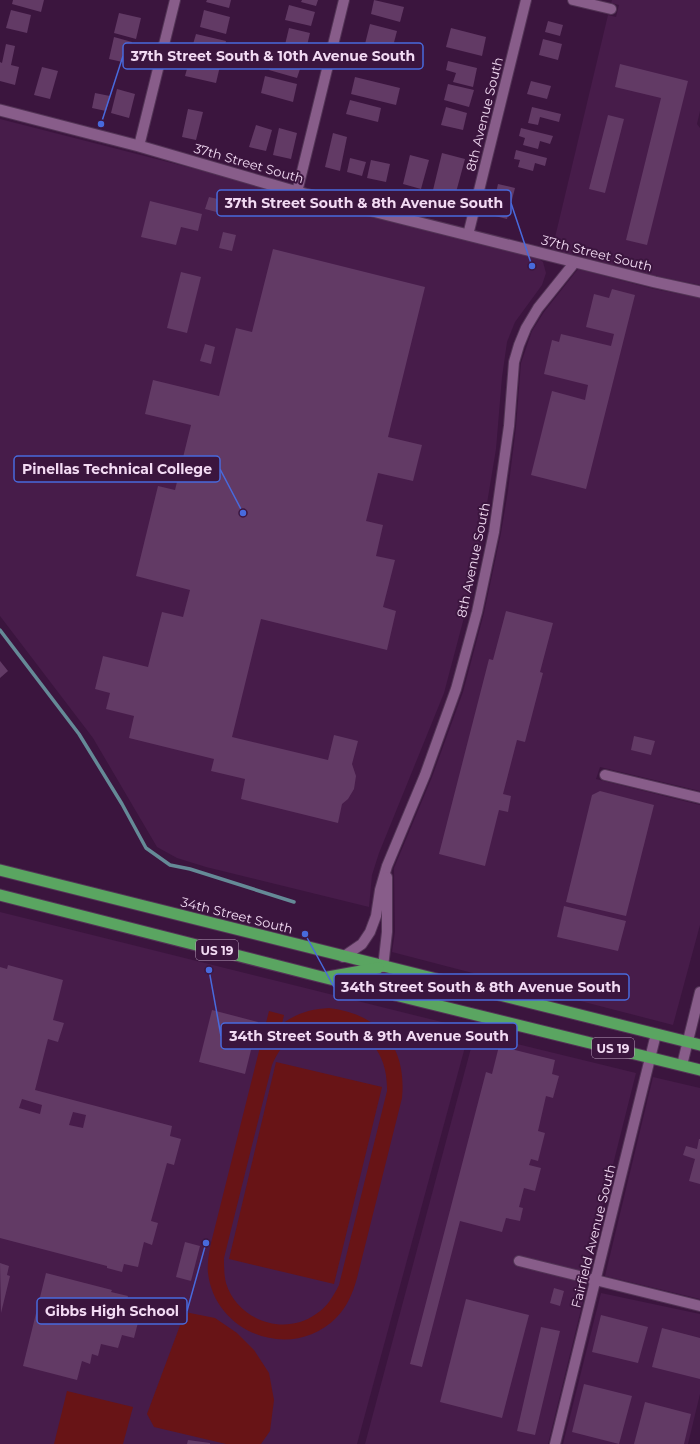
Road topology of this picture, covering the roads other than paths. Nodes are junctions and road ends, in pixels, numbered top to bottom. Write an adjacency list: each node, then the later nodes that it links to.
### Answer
1 (175, 0): 7 (street)
2 (344, 0): 8 (street)
3 (526, 0): 9 (street, 8th Avenue South)
4 (573, 0): 5 (street)
5 (610, 9)
6 (0, 110): 7 (street, 37th Street South)
7 (139, 146): 8 (street, 37th Street South)
8 (297, 192): 9 (street, 37th Street South)
9 (468, 235): 10 (street, 37th Street South)
10 (575, 262): 11 (street, 37th Street South); 14 (street, 8th Avenue South)
11 (700, 292)
12 (605, 775): 13 (street)
13 (700, 798)
14 (387, 866): 17 (street, 8th Avenue South); 18 (street, 8th Avenue South)
15 (0, 870): 17 (highway, 34th Street South / US 19)
16 (0, 895): 19 (highway, US 19)
17 (343, 957): 18 (highway, 34th Street South / US 19)
18 (383, 967): 19 (highway); 21 (highway, 34th Street South / US 19)
19 (326, 978): 24 (highway, US 19)
20 (700, 992): 22 (street)
21 (656, 1034): 22 (highway, 34th Street South / US 19); 24 (street, Fairfield Avenue South)
22 (687, 1042): 23 (highway, 34th Street South / US 19); 25 (street)
23 (700, 1045)
24 (650, 1058): 25 (highway, US 19); 28 (street, Fairfield Avenue South)
25 (682, 1066): 26 (highway, US 19)
26 (700, 1070)
27 (519, 1261): 28 (street)
28 (596, 1280): 29 (street); 30 (street, Fairfield Avenue South)
29 (700, 1306)
30 (555, 1444)

